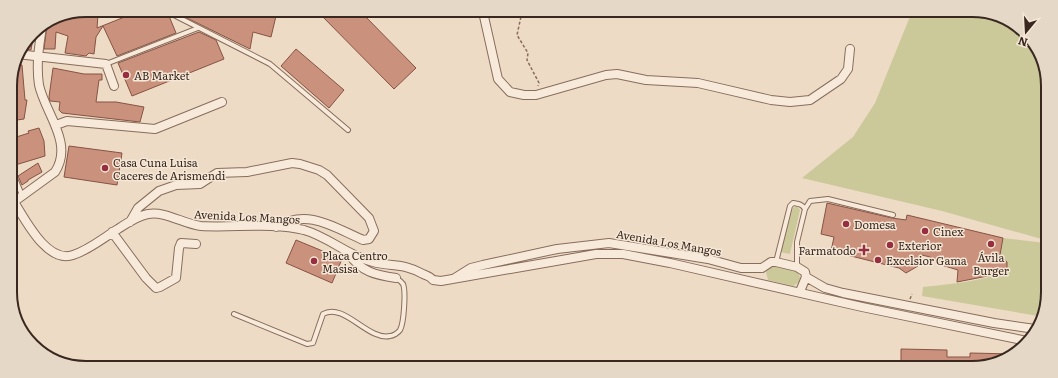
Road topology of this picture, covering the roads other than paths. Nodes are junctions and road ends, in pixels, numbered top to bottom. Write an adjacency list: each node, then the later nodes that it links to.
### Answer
1 (177, 17): 3 (lane)
2 (484, 17): 5 (street)
3 (198, 28): 8 (lane); 12 (lane)
4 (41, 33): 7 (street)
5 (850, 49)
6 (24, 55): 7 (street)
7 (38, 57): 8 (street); 11 (street)
8 (106, 64): 9 (street)
9 (114, 86)
10 (222, 102): 11 (street)
11 (56, 125): 14 (street)
12 (348, 130)
13 (17, 183): 14 (lane)
14 (22, 195): 15 (street)
15 (17, 199)
16 (17, 209): 21 (street, Avenida Los Mangos)
17 (805, 209): 18 (lane); 24 (lane); 26 (lane)
18 (893, 215)
19 (130, 222): 20 (street, Avenida Los Mangos); 20 (street); 21 (street, Avenida Los Mangos)
20 (276, 227): 23 (street, Avenida Los Mangos)
21 (112, 232): 22 (street)
22 (196, 244)
23 (349, 254): 28 (street); 29 (street, Avenida Los Mangos)
24 (776, 262): 25 (street, Avenida Los Mangos); 26 (street)
25 (767, 266): 29 (street, Avenida Los Mangos); 30 (street)
26 (798, 267): 27 (street)
27 (806, 277): 31 (street); 33 (street)
28 (396, 278): 32 (lane)
29 (451, 280): 30 (street, Avenida Los Mangos)
30 (764, 284): 31 (street, Avenida Los Mangos)
31 (802, 293): 34 (street, Avenida Los Mangos)
32 (234, 314)
33 (1030, 328)
34 (1022, 340)

